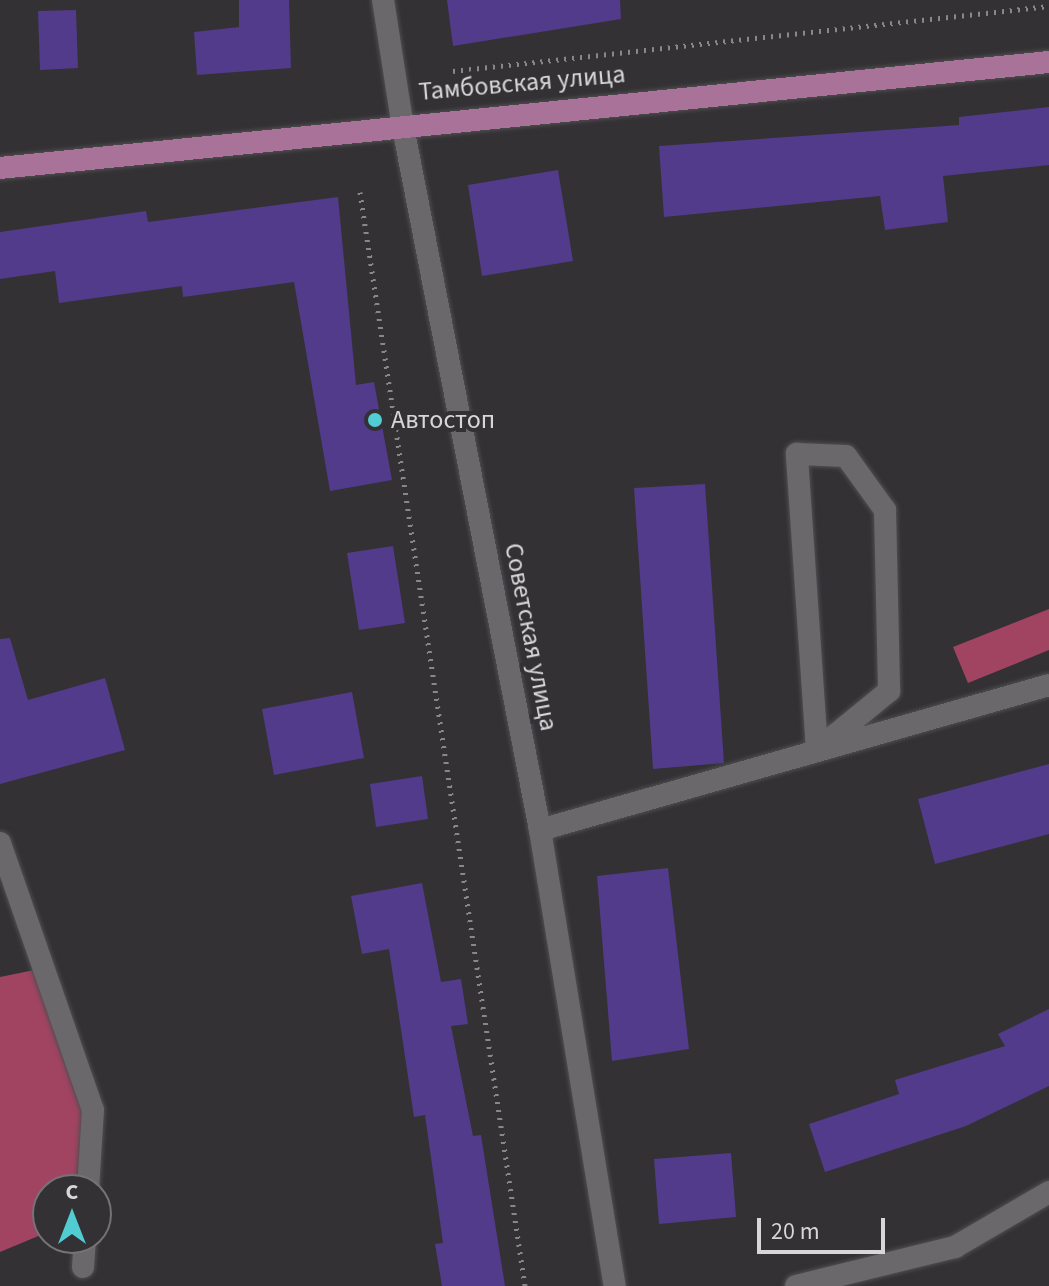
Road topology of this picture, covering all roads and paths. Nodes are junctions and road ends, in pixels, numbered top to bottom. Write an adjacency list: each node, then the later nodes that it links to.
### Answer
1 (383, 0): 5 (street, Советская улица)
2 (1049, 6): 4 (path)
3 (1049, 62): 5 (main road, Тамбовская улица)
4 (453, 71)
5 (402, 122): 6 (main road, Тамбовская улица); 10 (street, Советская улица)
6 (0, 168)
7 (360, 192): 16 (path)
8 (1049, 685): 9 (street)
9 (817, 750): 9 (street); 10 (street)
10 (540, 830): 17 (street, Советская улица)
11 (0, 843): 12 (street)
12 (89, 1174)
13 (1049, 1192): 18 (street)
14 (84, 1254): 15 (street)
15 (83, 1267)
16 (525, 1286)
17 (615, 1286)
18 (796, 1286)

